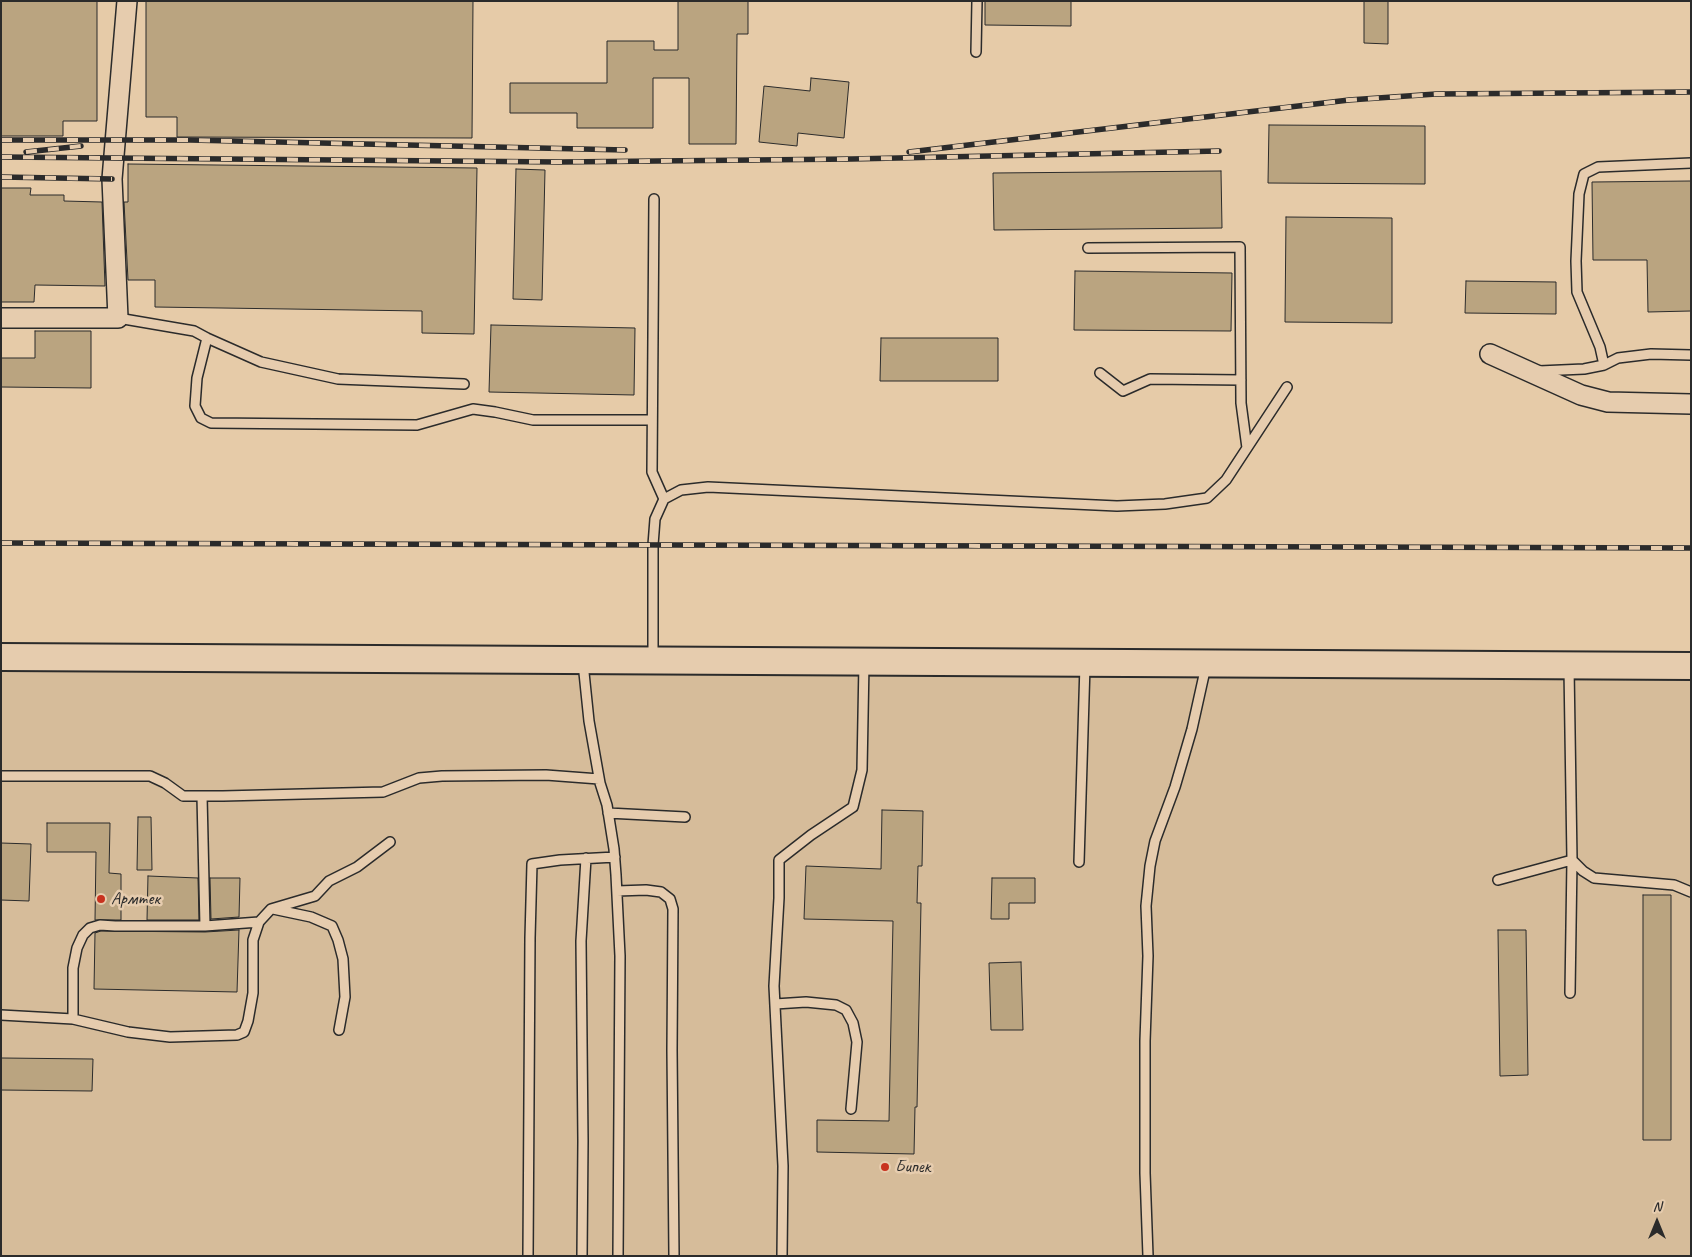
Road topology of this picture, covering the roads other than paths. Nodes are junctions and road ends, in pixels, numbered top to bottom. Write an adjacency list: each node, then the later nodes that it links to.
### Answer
1 (127, 1): 8 (street)
2 (977, 1): 3 (lane)
3 (976, 52)
4 (1691, 163): 12 (lane)
5 (654, 200): 19 (lane)
6 (1088, 248): 15 (lane)
7 (1, 318): 8 (street)
8 (118, 318): 9 (lane)
9 (207, 338): 16 (lane); 19 (lane)
10 (1490, 354): 14 (street)
11 (1691, 356): 12 (lane)
12 (1604, 365): 14 (lane)
13 (1100, 372): 15 (lane)
14 (1526, 372): 18 (street)
15 (1241, 380): 20 (lane)
16 (464, 384)
17 (1287, 388): 20 (lane)
18 (1691, 404)
19 (652, 420): 21 (lane)
20 (1247, 448): 21 (lane)
21 (664, 499): 24 (lane)
22 (1, 657): 23 (main road)
23 (582, 660): 24 (main road); 31 (lane)
24 (654, 660): 25 (main road)
25 (864, 662): 26 (main road); 47 (lane)
26 (1085, 663): 27 (main road); 39 (lane)
27 (1207, 663): 28 (main road); 57 (lane)
28 (1568, 665): 29 (main road); 38 (lane)
29 (1691, 666)
30 (1, 776): 32 (lane)
31 (599, 778): 32 (lane); 33 (lane)
32 (202, 796): 45 (lane)
33 (608, 813): 34 (lane); 36 (lane)
34 (685, 817)
35 (390, 842): 43 (lane)
36 (615, 857): 37 (lane); 41 (lane)
37 (586, 858): 52 (lane); 53 (lane)
38 (1572, 860): 40 (lane); 42 (lane); 46 (lane)
39 (1079, 862)
40 (1498, 880)
41 (617, 891): 54 (lane); 55 (lane)
42 (1691, 892)
43 (271, 909): 44 (lane); 50 (lane)
44 (259, 922): 45 (lane); 49 (lane)
45 (205, 926): 49 (lane)
46 (1570, 993)
47 (775, 1004): 51 (lane); 56 (lane)
48 (1, 1015): 49 (lane)
49 (73, 1019)
50 (339, 1030)
51 (851, 1109)
52 (528, 1256)
53 (582, 1256)
54 (618, 1256)
55 (674, 1256)
56 (782, 1256)
57 (1148, 1256)

